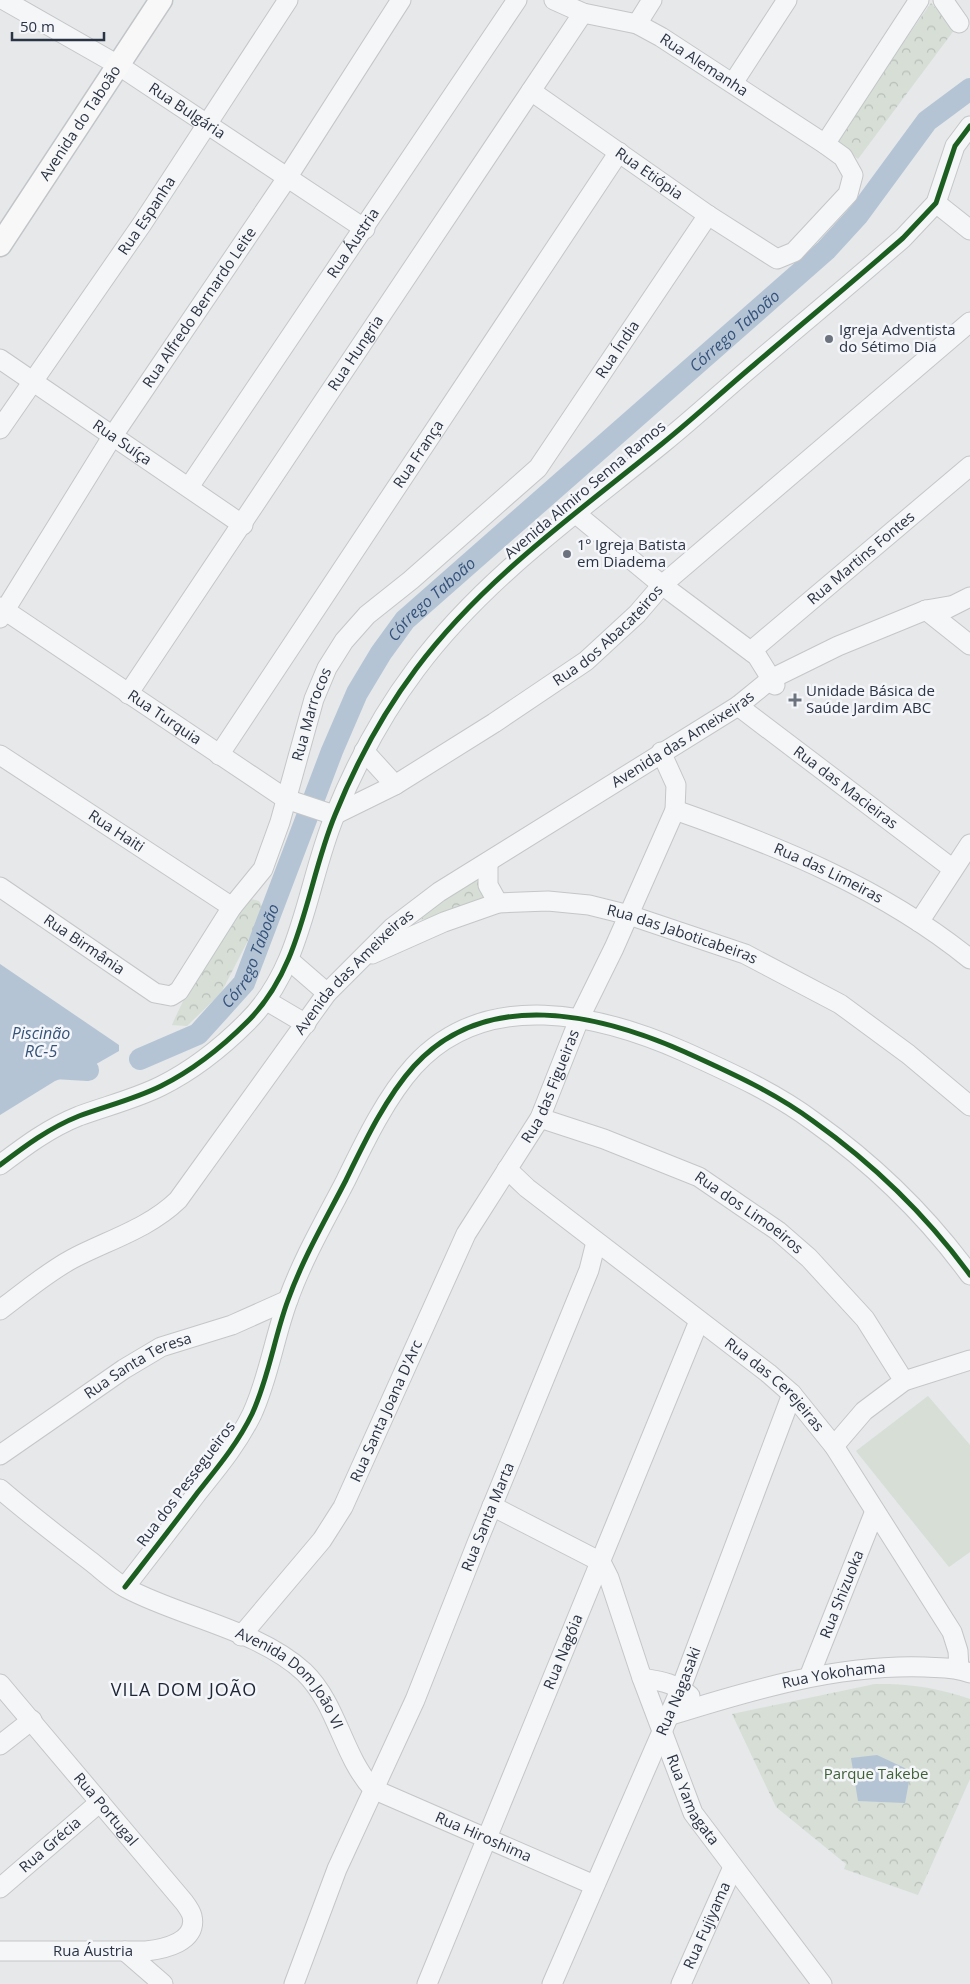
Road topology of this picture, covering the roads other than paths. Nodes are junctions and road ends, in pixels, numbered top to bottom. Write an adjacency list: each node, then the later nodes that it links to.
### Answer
1 (4, 0): 12 (street, Rua Bulgária)
2 (143, 0): 16 (main road, Avenida do Taboão)
3 (161, 0): 16 (main road, Avenida do Taboão)
4 (288, 0): 19 (street, Rua Espanha)
5 (402, 0): 23 (street, Rua Alfredo Bernardo Leite)
6 (517, 0): 27 (street, Rua Áustria)
7 (554, 0): 13 (street, Rua Alemanha)
8 (652, 0): 15 (street)
9 (787, 0): 17 (street)
10 (919, 0): 21 (street)
11 (943, 0): 14 (street)
12 (30, 6): 16 (street, Rua Bulgária)
13 (583, 13): 15 (street, Rua Alemanha); 18 (street, Rua Hungria)
14 (959, 23)
15 (637, 24): 17 (street, Rua Alemanha)
16 (111, 62): 19 (street, Rua Bulgária); 26 (main road, Avenida do Taboão); 29 (main road, Avenida do Taboão)
17 (732, 83): 21 (street, Rua Alemanha)
18 (531, 91): 22 (street, Rua Etiópia); 40 (street, Rua Hungria)
19 (208, 125): 23 (street, Rua Bulgária); 33 (street, Rua Espanha)
20 (970, 126): 24 (street, Avenida Almiro Senna Ramos)
21 (825, 144): 30 (street, Rua Alemanha)
22 (619, 152): 25 (street, Rua Etiópia); 53 (street, Rua França)
23 (287, 178): 27 (street, Rua Bulgária); 35 (street, Rua Alfredo Bernardo Leite)
24 (936, 203): 28 (street); 39 (street, Avenida Almiro Senna Ramos)
25 (708, 215): 30 (street, Rua Etiópia); 37 (street, Rua Índia)
26 (0, 219)
27 (365, 229): 38 (street, Rua Áustria)
28 (970, 230)
29 (0, 245)
30 (767, 254)
31 (970, 322): 41 (street, Rua dos Abacateiros)
32 (0, 359): 33 (street, Rua Suíça)
33 (33, 381): 34 (street, Rua Espanha); 35 (street, Rua Suíça)
34 (0, 429)
35 (112, 436): 38 (street, Rua Suíça); 43 (street, Rua Alfredo Bernardo Leite)
36 (970, 466): 46 (street, Rua Martins Fontes)
37 (523, 483): 55 (street, Rua Marrocos)
38 (189, 487): 40 (street, Rua Suíça)
39 (575, 513): 41 (street); 50 (street, Avenida Almiro Senna Ramos)
40 (243, 525): 48 (street, Rua Hungria)
41 (662, 585): 46 (street); 54 (street, Rua dos Abacateiros)
42 (970, 597): 44 (street, Avenida das Ameixeiras)
43 (2, 612): 48 (street, Rua Turquia)
44 (929, 614): 45 (street); 47 (street, Avenida das Ameixeiras)
45 (970, 646)
46 (751, 651): 47 (street)
47 (769, 685): 49 (street, Avenida das Ameixeiras)
48 (128, 694): 53 (street, Rua Turquia)
49 (738, 706): 51 (street, Avenida das Ameixeiras); 60 (street, Rua das Macieiras)
50 (364, 751): 54 (street); 57 (street, Avenida Almiro Senna Ramos)
51 (661, 752): 56 (street, Rua das Figueiras); 59 (street, Avenida das Ameixeiras)
52 (0, 755): 63 (street, Rua Haiti)
53 (219, 755): 55 (street, Rua Turquia)
54 (396, 785): 57 (street, Rua dos Abacateiros)
55 (290, 801): 57 (street, Rua Turquia); 63 (street, Rua Marrocos)
56 (675, 810): 64 (street, Rua das Figueiras); 65 (street, Rua das Limeiras)
57 (332, 814): 67 (street, Avenida Almiro Senna Ramos)
58 (970, 844): 60 (street)
59 (488, 862): 62 (street); 68 (street, Avenida das Ameixeiras)
60 (952, 869): 65 (street)
61 (0, 887): 70 (street, Rua Birmânia)
62 (498, 904): 64 (street, Rua das Jaboticabeiras); 68 (street, Rua das Jaboticabeiras)
63 (232, 907): 70 (street, Rua Marrocos)
64 (629, 915): 72 (street, Rua das Figueiras); 74 (street, Rua das Jaboticabeiras)
65 (918, 922): 66 (street, Rua das Limeiras)
66 (970, 958)
67 (290, 960): 69 (street); 71 (street, Avenida Almiro Senna Ramos)
68 (360, 960): 69 (street, Avenida das Ameixeiras)
69 (327, 993): 73 (street, Avenida das Ameixeiras)
70 (171, 996)
71 (267, 1001): 73 (street); 76 (street, Avenida Almiro Senna Ramos)
72 (580, 1017): 75 (street, Rua das Figueiras); 79 (street, Rua dos Pessegueiros); 80 (street, Rua dos Pessegueiros)
73 (306, 1024): 81 (street, Avenida das Ameixeiras)
74 (970, 1106)
75 (540, 1118): 77 (street, Rua das Figueiras); 84 (street, Rua dos Limoeiros)
76 (0, 1165)
77 (507, 1170): 78 (street, Rua das Cerejeiras); 93 (street, Rua Santa Joana D'Arc)
78 (596, 1242): 82 (street, Rua das Cerejeiras); 89 (street, Rua Santa Marta)
79 (970, 1276)
80 (288, 1300): 87 (street, Rua Santa Teresa); 92 (street, Rua dos Pessegueiros)
81 (0, 1310)
82 (699, 1321): 85 (street, Rua das Cerejeiras); 91 (street, Rua Nagóia)
83 (970, 1360): 84 (street)
84 (904, 1381): 86 (street)
85 (792, 1394): 86 (street, Rua das Cerejeiras); 98 (street, Rua Nagasaki)
86 (834, 1446): 90 (street, Rua das Cerejeiras)
87 (0, 1455)
88 (0, 1489): 92 (street, Avenida Dom João VI)
89 (492, 1506): 91 (street); 103 (street, Rua Santa Marta)
90 (875, 1511): 94 (street, Rua das Cerejeiras); 95 (street, Rua Shizuoka)
91 (601, 1562): 96 (street, Rua Yamagata); 105 (street, Rua Nagóia)
92 (125, 1587): 93 (street, Avenida Dom João VI)
93 (241, 1636): 103 (street, Avenida Dom João VI)
94 (964, 1671): 95 (street, Rua Yokohama)
95 (809, 1677): 99 (street, Rua Yokohama)
96 (642, 1678): 98 (street); 101 (street, Rua Yamagata)
97 (0, 1684): 100 (street, Rua Portugal)
98 (681, 1688): 99 (street); 101 (street, Rua Nagasaki)
99 (700, 1706): 101 (street, Rua Yokohama)
100 (32, 1720): 102 (street); 104 (street, Rua Portugal)
101 (665, 1723): 106 (street, Rua Yamagata); 107 (street, Rua Nagasaki)
102 (0, 1745)
103 (373, 1789): 105 (street, Rua Hiroshima); 113 (street)
104 (100, 1802): 108 (street, Rua Grécia); 109 (street, Rua Portugal)
105 (486, 1838): 107 (street, Rua Hiroshima); 114 (street, Rua Nagóia)
106 (733, 1867): 116 (street, Rua Fujiyama); 117 (street, Rua Yamagata)
107 (594, 1885): 115 (street, Rua Nagasaki)
108 (0, 1888)
109 (184, 1939): 110 (street, Rua Áustria)
110 (125, 1951): 111 (street, Rua Áustria); 112 (street)
111 (0, 1952)
112 (162, 1984)
113 (294, 1984)
114 (427, 1984)
115 (552, 1984)
116 (681, 1984)
117 (822, 1984)

